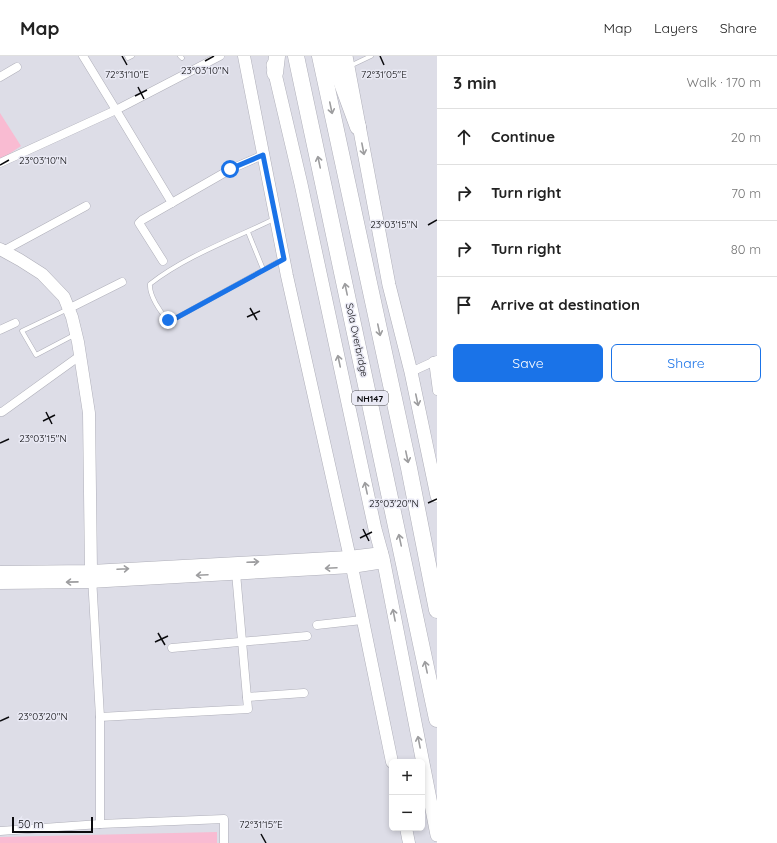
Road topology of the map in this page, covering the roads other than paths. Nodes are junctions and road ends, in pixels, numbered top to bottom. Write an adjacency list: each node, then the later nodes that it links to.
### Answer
1 (82, 56): 16 (street)
2 (127, 56): 3 (lane)
3 (132, 56)
4 (220, 56): 16 (street)
5 (244, 56): 18 (street)
6 (272, 56): 14 (main road)
7 (277, 56): 14 (highway)
8 (296, 56): 54 (highway, Sola Overbridge / NH147, one-way to 8)
9 (332, 56): 17 (highway)
10 (371, 56): 11 (lane)
11 (347, 62): 17 (main road)
12 (322, 63): 45 (highway, NH147, one-way to 45)
13 (17, 68): 15 (street)
14 (275, 73): 39 (main road, one-way to 14)
15 (0, 77)
16 (116, 110): 19 (street); 20 (street)
17 (358, 127): 35 (main road, one-way to 35)
18 (263, 155): 20 (street); 22 (street)
19 (0, 163)
20 (172, 203): 26 (street)
21 (86, 206): 24 (street)
22 (276, 218): 23 (lane); 25 (street)
23 (248, 232): 27 (lane); 27 (lane)
24 (2, 250): 29 (street)
25 (284, 259): 27 (lane); 40 (street)
26 (163, 261)
27 (263, 269)
28 (122, 282): 29 (street)
29 (68, 309): 32 (street); 32 (lane)
30 (15, 323): 31 (street)
31 (0, 330)
32 (76, 334): 33 (street)
33 (80, 355): 37 (street); 43 (street)
34 (435, 361): 35 (street); 36 (street)
35 (411, 372): 38 (main road, one-way to 38)
36 (437, 391)
37 (0, 412)
38 (437, 496)
39 (383, 557): 40 (street); 59 (main road, one-way to 39)
40 (351, 562): 42 (street, one-way to 42); 43 (street, one-way to 40); 46 (street)
41 (0, 572): 43 (street)
42 (236, 573): 43 (street, one-way to 43); 49 (street)
43 (92, 576): 44 (street, one-way to 44); 53 (street)
44 (0, 583)
45 (437, 610)
46 (362, 620): 47 (street); 55 (street)
47 (317, 625)
48 (307, 636): 49 (street)
49 (242, 643): 50 (street); 52 (street)
50 (172, 648)
51 (304, 693): 52 (street)
52 (247, 697): 53 (street)
53 (100, 717): 56 (street)
54 (437, 719)
55 (391, 759)
56 (100, 824): 57 (street); 60 (street)
57 (0, 831)
58 (407, 831): 61 (street)
59 (437, 836)
60 (224, 843)
61 (409, 843)

